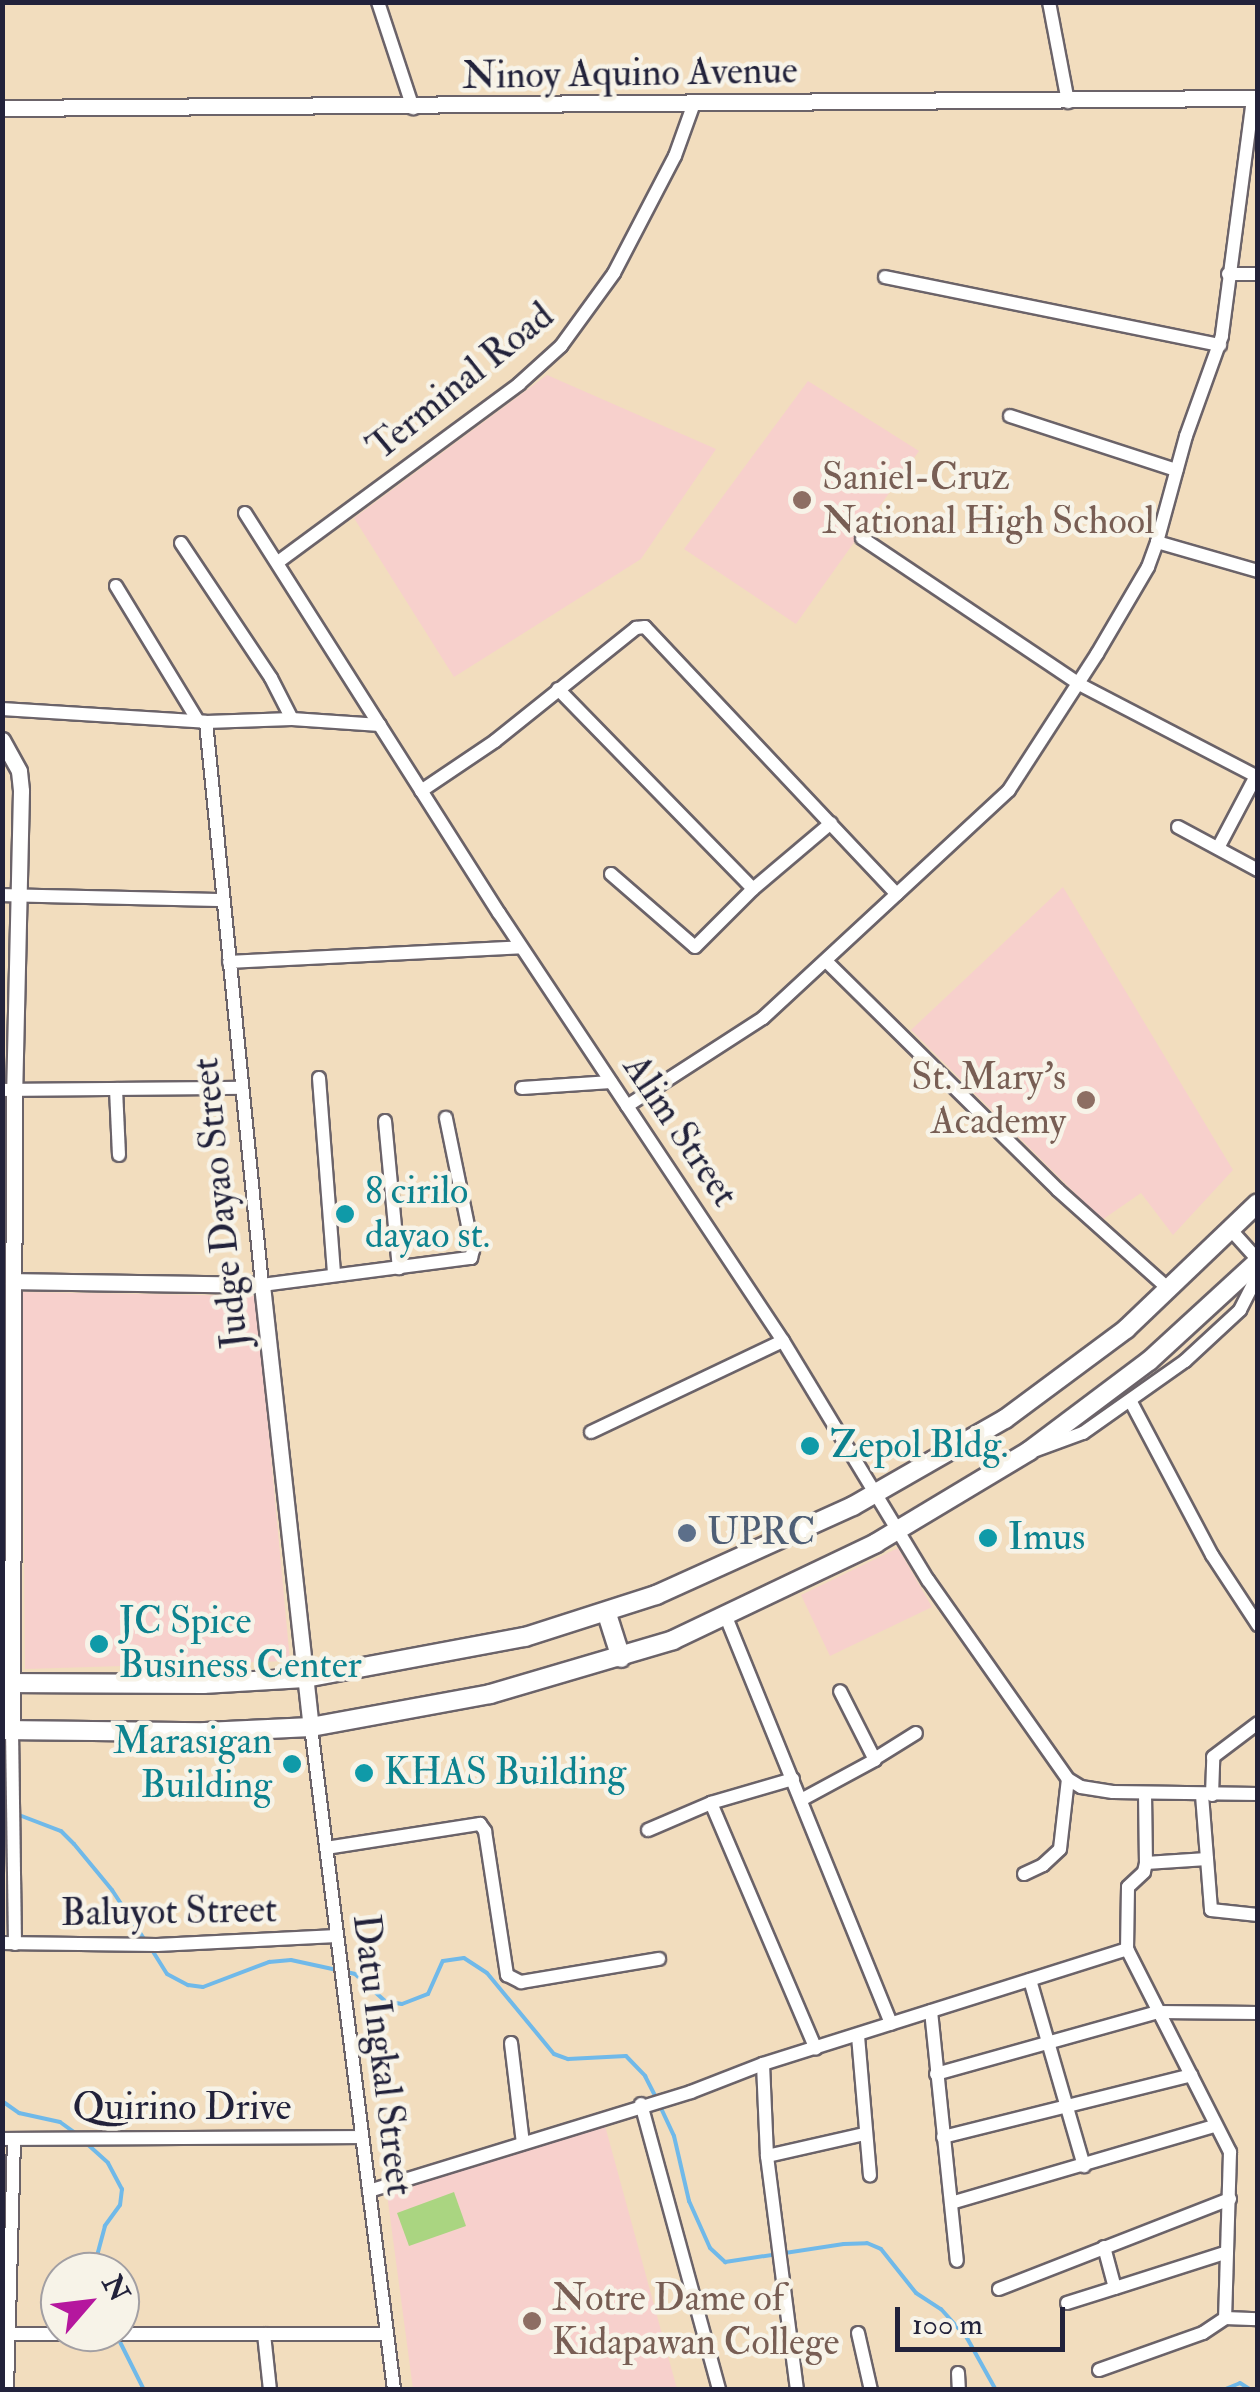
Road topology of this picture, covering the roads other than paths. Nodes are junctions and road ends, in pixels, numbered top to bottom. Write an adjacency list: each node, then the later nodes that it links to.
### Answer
1 (378, 2): 7 (street)
2 (1049, 2): 4 (street)
3 (1255, 99): 4 (main road, Ninoy Aquino Avenue); 8 (street)
4 (1068, 102): 5 (main road, Ninoy Aquino Avenue)
5 (693, 106): 7 (main road, Ninoy Aquino Avenue); 18 (street, Terminal Road)
6 (2, 108): 7 (main road, Ninoy Aquino Avenue)
7 (413, 108)
8 (1228, 274): 9 (street); 11 (street)
9 (1258, 274)
10 (885, 277): 11 (street)
11 (1220, 345): 13 (street)
12 (1010, 416): 13 (street)
13 (1176, 470): 16 (street)
14 (245, 513): 18 (street, Alim Street)
15 (862, 538): 21 (street)
16 (1156, 542): 19 (street); 21 (street)
17 (181, 543): 24 (street)
18 (278, 562): 26 (street, Alim Street)
19 (1258, 571)
20 (116, 586): 25 (street)
21 (1079, 684): 28 (street); 36 (street)
22 (558, 689): 29 (street); 30 (street); 35 (street)
23 (2, 709): 25 (street)
24 (292, 719): 25 (street); 26 (street)
25 (202, 721): 38 (street, Judge Dayao Street)
26 (380, 726): 29 (street, Alim Street)
27 (2, 740): 37 (main road)
28 (1257, 776): 32 (street)
29 (421, 791): 39 (street, Alim Street)
30 (831, 823): 35 (street); 36 (street)
31 (1178, 827): 32 (street)
32 (1218, 848): 33 (street)
33 (1258, 870)
34 (611, 874): 35 (street)
35 (753, 889)
36 (897, 894): 40 (street)
37 (10, 895): 38 (street); 47 (main road)
38 (223, 900): 41 (street, Judge Dayao Street)
39 (521, 946): 41 (street); 43 (street, Alim Street)
40 (826, 960): 48 (street); 60 (street)
41 (229, 962): 44 (street, Judge Dayao Street)
42 (320, 1078): 56 (street)
43 (611, 1082): 45 (street); 48 (street, Alim Street)
44 (242, 1088): 46 (street); 59 (street, Judge Dayao Street)
45 (522, 1088)
46 (116, 1089): 47 (street); 51 (street)
47 (8, 1090): 58 (main road)
48 (627, 1106): 61 (street, Alim Street)
49 (446, 1118): 55 (street)
50 (386, 1121): 55 (street)
51 (118, 1155)
52 (1258, 1203): 53 (highway)
53 (1231, 1230): 54 (street); 60 (highway)
54 (1258, 1261): 64 (highway)
55 (399, 1268): 56 (street)
56 (334, 1274): 59 (street)
57 (1258, 1276): 62 (street)
58 (8, 1281): 59 (main road); 65 (main road)
59 (262, 1285): 72 (main road, Judge Dayao Street)
60 (1170, 1290): 66 (highway)
61 (783, 1341): 63 (street); 66 (street, Alim Street)
62 (1131, 1402): 64 (street); 70 (street)
63 (591, 1432)
64 (1029, 1451): 67 (highway)
65 (7, 1481): 73 (main road)
66 (876, 1494): 67 (street, Alim Street); 68 (highway)
67 (899, 1531): 69 (highway); 81 (street, Alim Street)
68 (607, 1614): 71 (highway); 72 (highway)
69 (726, 1617): 71 (highway); 80 (street)
70 (1258, 1625)
71 (621, 1658): 76 (highway)
72 (305, 1678): 73 (highway); 76 (main road, Judge Dayao Street)
73 (7, 1683): 77 (main road)
74 (840, 1691): 79 (street)
75 (1258, 1723): 83 (street)
76 (311, 1727): 77 (highway); 88 (street, Datu Ingkal Street)
77 (7, 1730): 94 (street)
78 (916, 1733): 79 (street)
79 (876, 1758): 85 (street)
80 (793, 1779): 85 (street); 86 (street)
81 (1068, 1779): 82 (street); 91 (street)
82 (1145, 1793): 83 (street); 90 (street)
83 (1207, 1794): 84 (street); 89 (street)
84 (1258, 1794)
85 (801, 1800): 101 (street)
86 (711, 1802): 87 (street); 105 (street)
87 (648, 1830)
88 (326, 1848): 93 (street, Datu Ingkal Street); 96 (street)
89 (1208, 1859): 90 (street); 92 (street)
90 (1146, 1864): 95 (street)
91 (1024, 1874)
92 (1258, 1915)
93 (338, 1936): 94 (street, Baluyot Street); 113 (street, Datu Ingkal Street)
94 (9, 1944)
95 (1127, 1949): 97 (street); 99 (street)
96 (658, 1959)
97 (1030, 1980): 98 (street); 103 (street)
98 (932, 2011): 101 (street); 107 (street)
99 (1158, 2012): 100 (street); 103 (street); 108 (street)
100 (1258, 2013)
101 (891, 2024): 102 (street)
102 (858, 2036): 105 (street); 112 (street)
103 (1048, 2042): 107 (street); 109 (street)
104 (511, 2043): 116 (street)
105 (816, 2049): 106 (street)
106 (763, 2064): 110 (street); 117 (street)
107 (936, 2074): 114 (street)
108 (1191, 2075): 109 (street); 111 (street)
109 (1066, 2103): 114 (street); 118 (street)
110 (645, 2104): 116 (street); 142 (street)
111 (1215, 2126): 118 (street); 121 (street)
112 (866, 2134): 117 (street); 119 (street)
113 (362, 2136): 115 (street, Quirino Drive); 120 (street, Datu Ingkal Street)
114 (942, 2137): 122 (street)
115 (8, 2139): 132 (street)
116 (523, 2143): 120 (street)
117 (767, 2156): 143 (street)
118 (1084, 2166): 122 (street)
119 (870, 2175)
120 (369, 2191): 136 (street, Datu Ingkal Street)
121 (1230, 2199): 123 (street); 124 (street)
122 (951, 2202): 125 (street)
123 (1104, 2247): 126 (street); 127 (street)
124 (1225, 2253): 126 (street); 129 (street)
125 (957, 2262)
126 (1116, 2288): 128 (street)
127 (999, 2289)
128 (1067, 2303)
129 (1225, 2318): 130 (street); 137 (street)
130 (1258, 2319)
131 (858, 2333): 144 (street)
132 (6, 2334): 133 (street); 139 (street)
133 (40, 2334)
134 (140, 2334): 135 (street)
135 (264, 2334): 136 (street); 140 (street)
136 (387, 2334): 141 (street, Datu Ingkal Street)
137 (1099, 2370)
138 (958, 2373): 145 (street)
139 (7, 2390)
140 (270, 2390)
141 (394, 2390)
142 (719, 2390)
143 (796, 2390)
144 (871, 2390)
145 (959, 2390)

